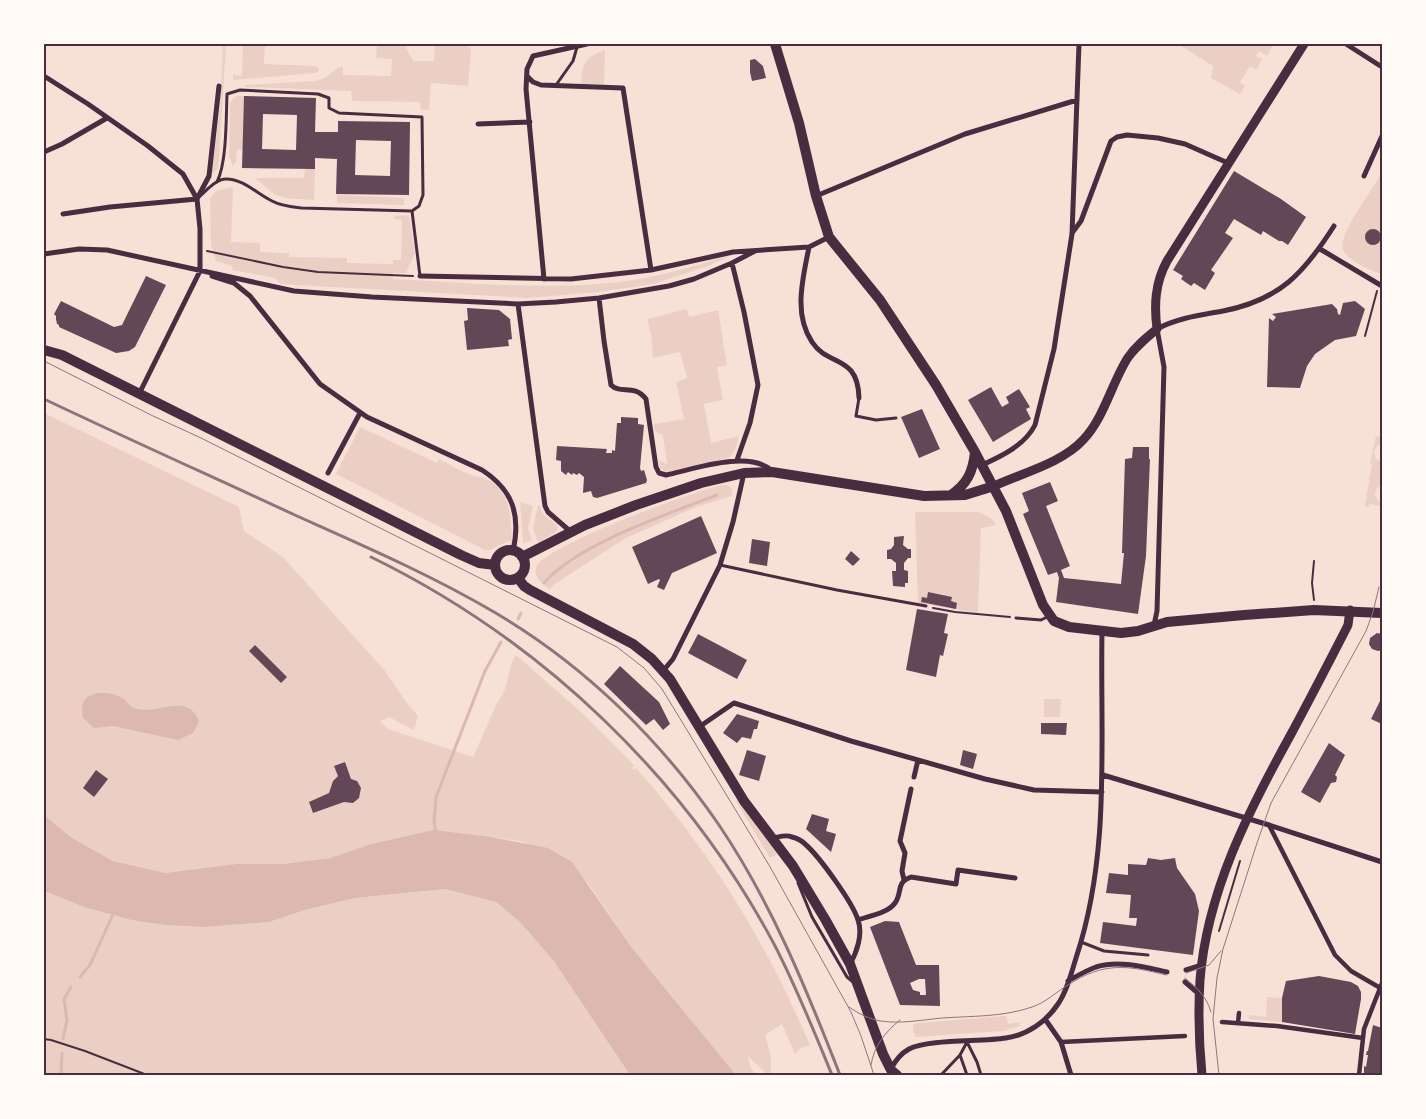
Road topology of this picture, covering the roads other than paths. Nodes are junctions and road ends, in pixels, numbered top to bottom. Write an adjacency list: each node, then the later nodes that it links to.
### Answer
1 (587, 44): 6 (street)
2 (775, 44): 21 (main road)
3 (1079, 44): 12 (street)
4 (1304, 44): 18 (street)
5 (1346, 44): 7 (street)
6 (577, 47): 9 (street); 10 (lane)
7 (1382, 68)
8 (44, 76): 13 (street)
9 (527, 76): 10 (street); 14 (street)
10 (555, 85): 33 (street)
11 (219, 86): 22 (street)
12 (1077, 100): 21 (street); 26 (street)
13 (107, 118): 17 (street); 22 (street)
14 (530, 122): 15 (street); 36 (street)
15 (478, 124)
16 (1382, 139): 19 (street)
17 (44, 152)
18 (1228, 163): 26 (street); 40 (street)
19 (1364, 176)
20 (217, 182): 22 (lane); 23 (lane); 23 (lane)
21 (816, 196): 27 (main road)
22 (197, 199): 24 (street); 34 (street)
23 (412, 211): 35 (lane)
24 (63, 214)
25 (1334, 226): 29 (street)
26 (1072, 234): 48 (street)
27 (829, 237): 28 (street); 46 (main road)
28 (808, 247): 30 (street); 43 (street)
29 (1320, 248): 37 (street); 40 (street)
30 (755, 251): 32 (street); 33 (street)
31 (44, 254): 34 (street)
32 (732, 263): 38 (street); 47 (street)
33 (651, 270): 36 (street)
34 (200, 271): 39 (street); 42 (street); 44 (street)
35 (420, 276): 36 (street)
36 (544, 279)
37 (1382, 286)
38 (600, 298): 39 (street); 47 (street)
39 (518, 304): 54 (street)
40 (1157, 330): 52 (street); 65 (street)
41 (44, 350): 42 (main road)
42 (139, 394): 58 (main road)
43 (858, 398): 45 (lane)
44 (360, 413): 51 (street); 55 (street)
45 (896, 418)
46 (975, 452): 48 (main road); 53 (main road)
47 (737, 460): 50 (street)
48 (982, 465): 52 (main road)
49 (744, 472): 50 (main road); 54 (main road); 57 (street)
50 (772, 472): 53 (main road)
51 (328, 473)
52 (994, 486): 53 (main road); 63 (main road)
53 (950, 496)
54 (571, 532): 56 (main road)
55 (513, 551): 56 (main road); 58 (main road)
56 (522, 557): 59 (main road)
57 (720, 564): 60 (lane); 67 (street)
58 (495, 565): 59 (main road)
59 (518, 578): 67 (main road)
60 (926, 606)
61 (1350, 610): 62 (main road); 65 (main road); 74 (street)
62 (1382, 613)
63 (1049, 616): 64 (lane); 66 (main road)
64 (1016, 618)
65 (1154, 626): 66 (main road)
66 (1102, 632): 70 (street)
67 (666, 675): 68 (main road)
68 (699, 727): 69 (street); 76 (main road)
69 (918, 760): 71 (street); 73 (street)
70 (1103, 775): 73 (street); 74 (street)
71 (914, 777)
72 (911, 789): 80 (street)
73 (1102, 792): 82 (street)
74 (1244, 822): 75 (street); 85 (street)
75 (1269, 825): 77 (street); 91 (street)
76 (773, 838): 78 (main road); 81 (street)
77 (1382, 862)
78 (793, 866): 84 (main road); 90 (lane)
79 (1015, 878): 80 (street)
80 (904, 880): 81 (street)
81 (858, 920): 84 (street)
82 (1081, 942): 83 (lane); 88 (street)
83 (1148, 955)
84 (850, 964): 90 (main road)
85 (1202, 965): 86 (street); 92 (street)
86 (1186, 970)
87 (1167, 972): 88 (street)
88 (1068, 982): 94 (street)
89 (1185, 982): 92 (street)
90 (859, 987): 102 (main road)
91 (1382, 987): 98 (street)
92 (1200, 994): 107 (street)
93 (1239, 1013): 96 (street)
94 (1045, 1019): 99 (street); 100 (street)
95 (1222, 1022): 96 (street)
96 (1238, 1023): 98 (street)
97 (1185, 1036): 100 (street)
98 (1363, 1038): 108 (street)
99 (967, 1042): 101 (lane); 102 (street); 105 (lane)
100 (1061, 1042): 106 (street)
101 (960, 1055): 103 (lane); 104 (lane)
102 (892, 1073)
103 (941, 1075)
104 (967, 1075)
105 (981, 1075)
106 (1071, 1075)
107 (1202, 1075)
108 (1359, 1075)

